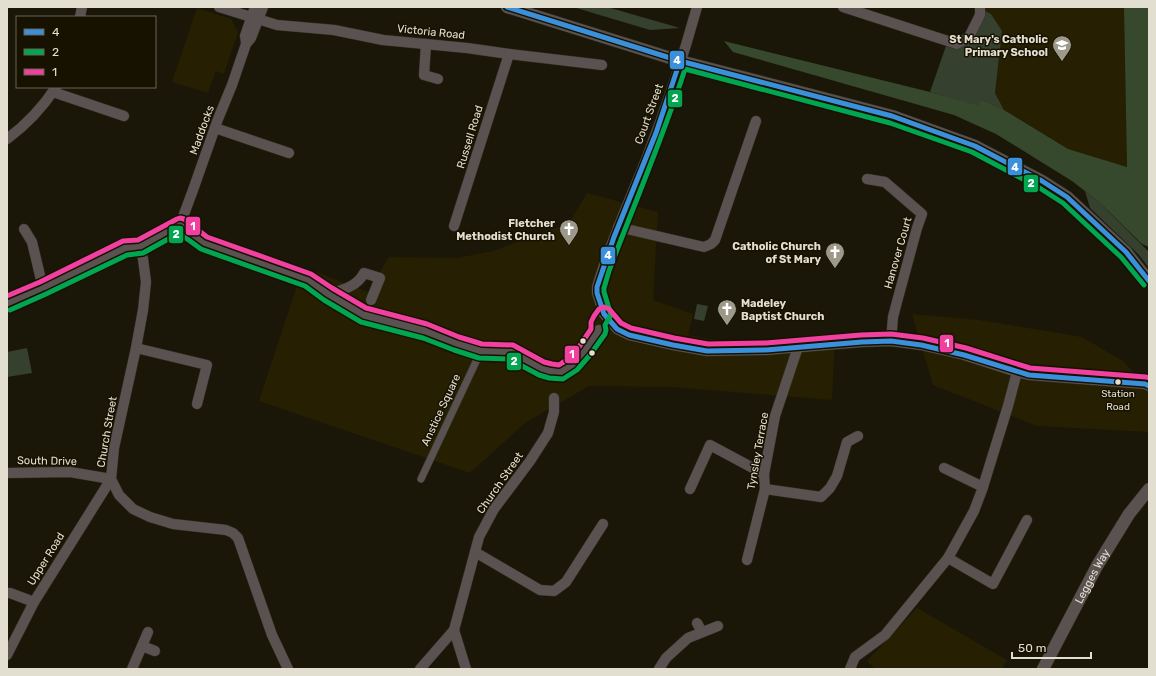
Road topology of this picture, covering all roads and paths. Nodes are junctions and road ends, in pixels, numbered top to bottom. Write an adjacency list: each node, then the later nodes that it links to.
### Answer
1 (219, 7): 8 (street, Victoria Road)
2 (255, 7): 8 (street, Maddocks)
3 (263, 7): 8 (street, Maddocks)
4 (507, 7): 11 (street)
5 (697, 7): 11 (street, Court Street)
6 (843, 7): 7 (street)
7 (980, 7)
8 (255, 19): 9 (street, Victoria Road); 17 (street, Maddocks)
9 (426, 44): 10 (street, Victoria Road); 13 (street)
10 (509, 54): 12 (street, Victoria Road); 22 (street, Russell Road)
11 (680, 61): 23 (street, Court Street); 26 (street)
12 (602, 65)
13 (438, 79)
14 (54, 89): 15 (street); 18 (street)
15 (124, 116)
16 (756, 121): 23 (street)
17 (216, 128): 19 (street); 21 (street, Maddocks)
18 (7, 139)
19 (289, 153)
20 (867, 179): 34 (street, Hanover Court)
21 (180, 225): 25 (street); 28 (street)
22 (454, 226)
23 (618, 227): 31 (street, Court Street)
24 (24, 229): 27 (street)
25 (140, 246): 27 (street); 36 (street, Church Street)
26 (1149, 281)
27 (43, 288): 30 (street)
28 (328, 294): 29 (street); 37 (street)
29 (371, 300)
30 (7, 304)
31 (604, 314): 32 (street); 33 (street)
32 (616, 328): 33 (street); 35 (street)
33 (599, 330): 37 (street)
34 (891, 341): 35 (street); 38 (street)
35 (798, 347): 45 (street, Tynsley Terrace)
36 (136, 348): 41 (street); 46 (street, Church Street)
37 (481, 351): 47 (street, Anstice Square)
38 (1017, 372): 39 (street); 48 (street)
39 (1149, 386)
40 (554, 398): 54 (street, Church Street)
41 (197, 404)
42 (858, 436): 50 (street)
43 (944, 468): 48 (street)
44 (7, 473): 46 (street, South Drive)
45 (764, 474): 49 (street); 50 (street, Tynsley Terrace)
46 (110, 479): 58 (street, Upper Road); 68 (street, Church Street)
47 (421, 479)
48 (983, 488): 55 (street)
49 (690, 489)
50 (765, 489): 56 (street, Tynsley Terrace)
51 (1149, 489): 73 (street, Legges Way)
52 (1027, 520): 55 (street)
53 (603, 524): 54 (street)
54 (475, 552): 61 (street, Church Street)
55 (948, 558): 72 (street)
56 (747, 560)
57 (7, 593): 58 (street)
58 (34, 602): 66 (street, Upper Road)
59 (697, 623): 63 (street)
60 (718, 626): 63 (street)
61 (454, 630): 69 (street, Church Street); 70 (street)
62 (148, 632): 64 (street)
63 (702, 632): 71 (street)
64 (142, 646): 65 (street); 67 (street)
65 (155, 651)
66 (7, 655)
67 (132, 669)
68 (288, 669)
69 (420, 669)
70 (466, 669)
71 (659, 669)
72 (850, 669)
73 (1043, 669)

